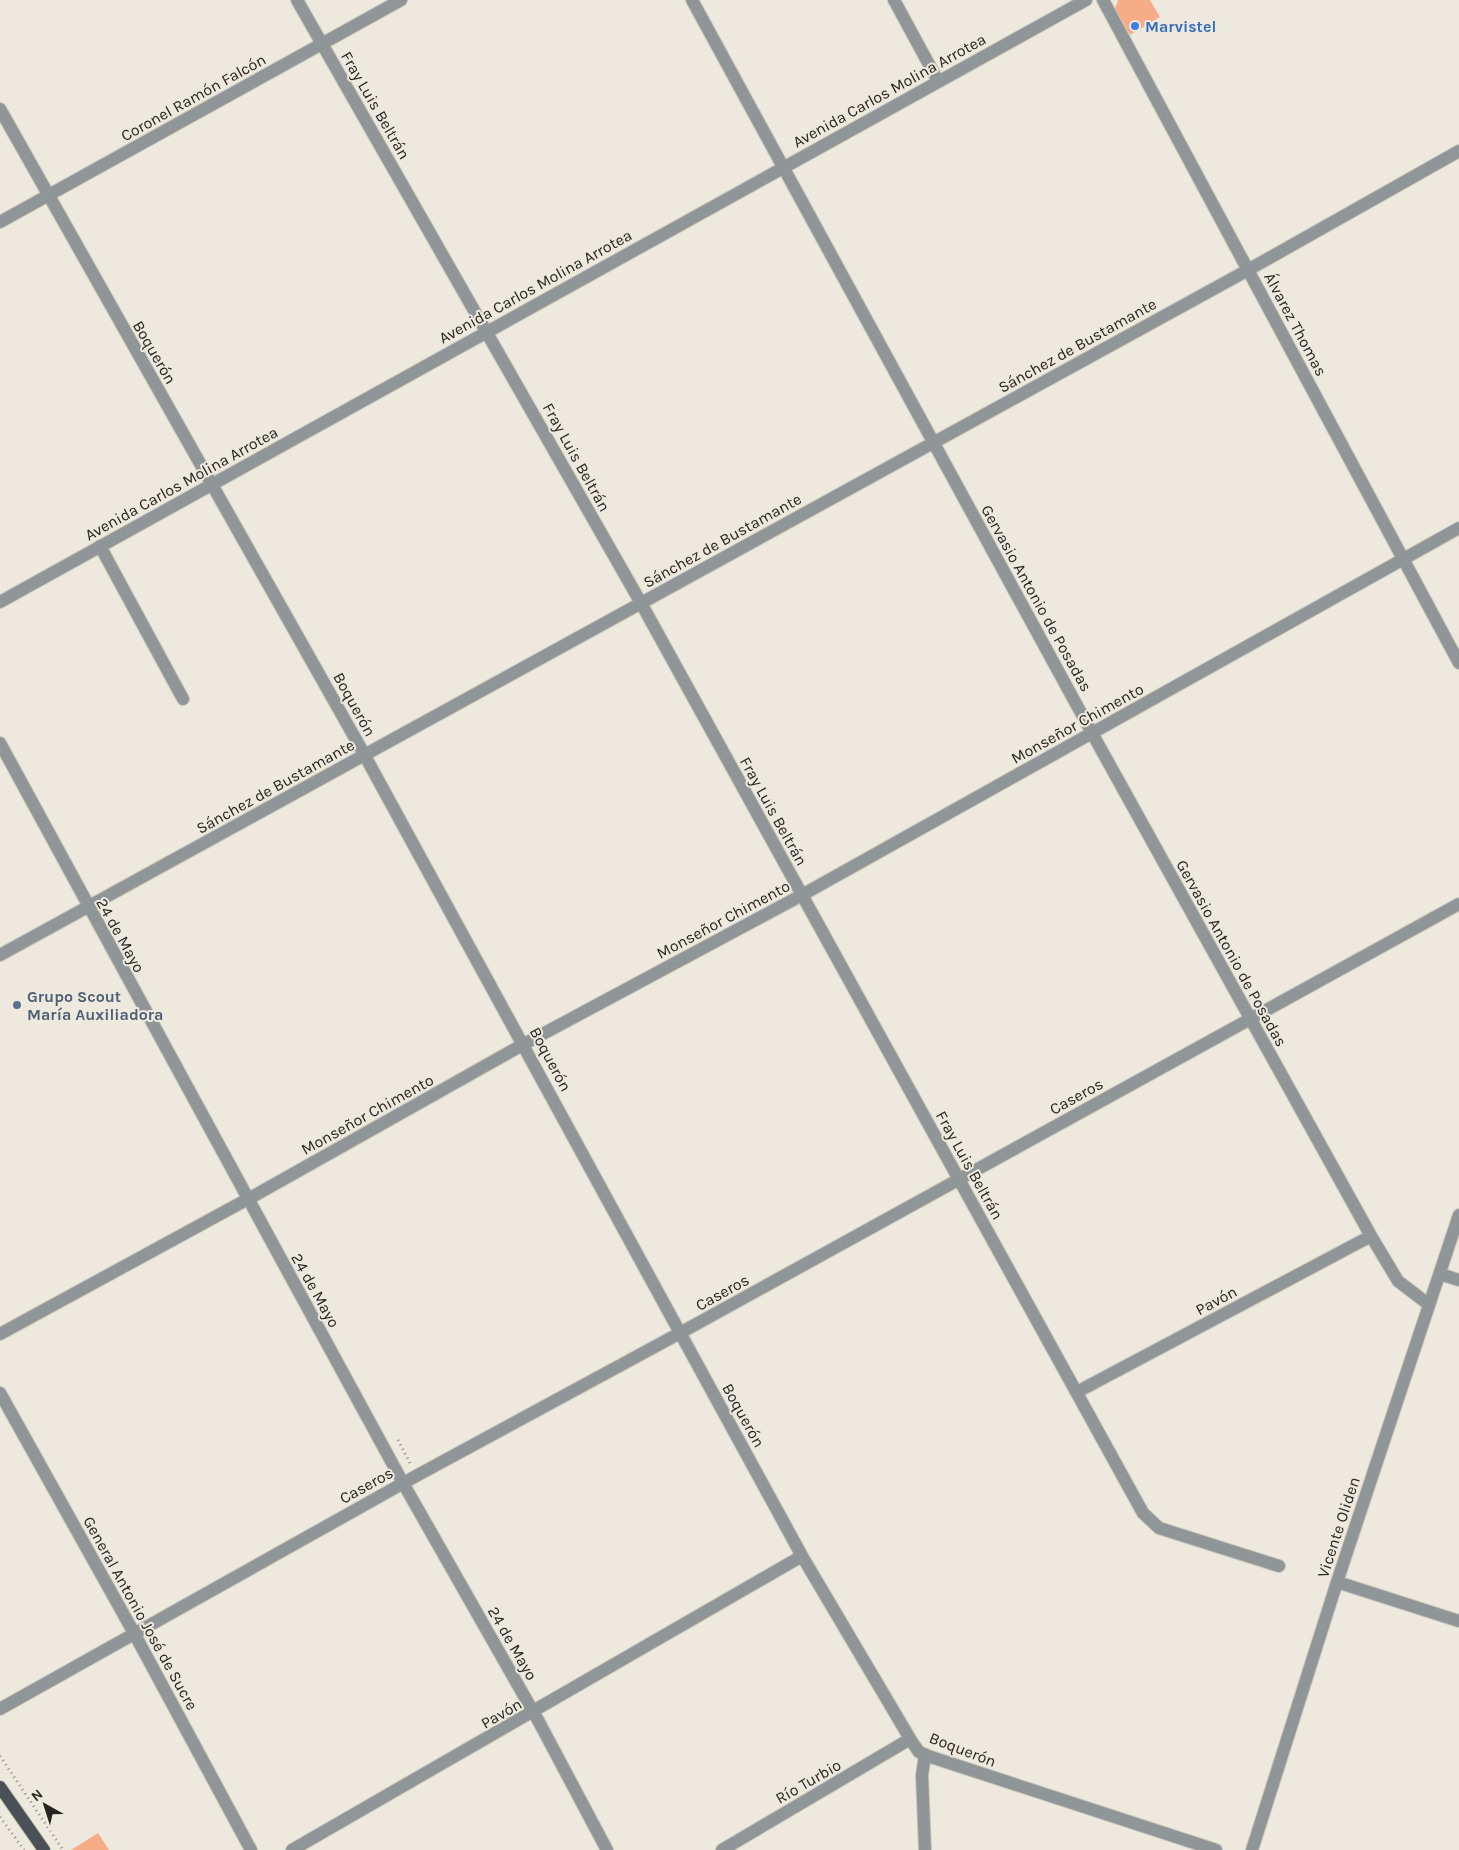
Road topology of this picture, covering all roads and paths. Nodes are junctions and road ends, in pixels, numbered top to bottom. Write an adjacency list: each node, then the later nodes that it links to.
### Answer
1 (297, 0): 7 (street, Fray Luis Beltrán)
2 (401, 0): 7 (street, Coronel Ramón Falcón)
3 (692, 0): 11 (street, Gervasio Antonio de Posadas)
4 (894, 0): 8 (street)
5 (1086, 0): 8 (street, Avenida Carlos Molina Arrotea)
6 (1103, 0): 14 (street, Álvarez Thomas)
7 (322, 44): 12 (street, Coronel Ramón Falcón); 15 (street, Fray Luis Beltrán)
8 (938, 81): 11 (street, Avenida Carlos Molina Arrotea)
9 (0, 109): 12 (street, Boquerón)
10 (1459, 151): 14 (street, Sánchez de Bustamante)
11 (783, 166): 15 (street, Avenida Carlos Molina Arrotea); 16 (street, Gervasio Antonio de Posadas)
12 (48, 195): 13 (street, Coronel Ramón Falcón); 17 (street, Boquerón)
13 (0, 222)
14 (1248, 270): 16 (street, Sánchez de Bustamante); 20 (street, Álvarez Thomas)
15 (488, 331): 17 (street, Avenida Carlos Molina Arrotea); 22 (street, Fray Luis Beltrán)
16 (934, 443): 22 (street, Sánchez de Bustamante); 25 (street, Gervasio Antonio de Posadas)
17 (212, 484): 19 (street, Avenida Carlos Molina Arrotea); 27 (street, Boquerón)
18 (1459, 528): 20 (street, Monseñor Chimento)
19 (100, 546): 21 (street, Avenida Carlos Molina Arrotea); 24 (street)
20 (1404, 558): 23 (street, Álvarez Thomas); 25 (street, Monseñor Chimento)
21 (0, 602)
22 (641, 603): 27 (street, Sánchez de Bustamante); 28 (street, Fray Luis Beltrán)
23 (1459, 663)
24 (183, 699)
25 (1092, 733): 28 (street, Monseñor Chimento); 32 (street, Gervasio Antonio de Posadas)
26 (0, 743): 30 (street, 24 de Mayo)
27 (364, 756): 30 (street, Sánchez de Bustamante); 33 (street, Boquerón)
28 (802, 895): 33 (street, Monseñor Chimento); 34 (street, Fray Luis Beltrán)
29 (1459, 904): 32 (street, Caseros)
30 (88, 907): 31 (street, Sánchez de Bustamante); 35 (street, 24 de Mayo)
31 (0, 956)
32 (1249, 1019): 34 (street, Caseros); 37 (street, Gervasio Antonio de Posadas)
33 (524, 1044): 35 (street, Monseñor Chimento); 41 (street, Boquerón)
34 (959, 1180): 41 (street, Caseros); 43 (street, Fray Luis Beltrán)
35 (247, 1199): 42 (street, Monseñor Chimento); 47 (street, 24 de Mayo)
36 (1459, 1215): 38 (street, Vicente Oliden)
37 (1371, 1236): 40 (street, Gervasio Antonio de Posadas); 43 (street, Pavón)
38 (1440, 1274): 39 (street); 40 (street, Vicente Oliden)
39 (1459, 1280)
40 (1428, 1304): 50 (street, Vicente Oliden)
41 (680, 1333): 46 (street, Caseros); 48 (street, Boquerón)
42 (0, 1334)
43 (1077, 1392): 49 (street, Fray Luis Beltrán)
44 (0, 1393): 52 (street, General Antonio José de Sucre)
45 (394, 1434): 46 (path)
46 (416, 1476): 47 (street, Caseros)
47 (403, 1483): 52 (street, Caseros); 54 (street, 24 de Mayo)
48 (802, 1556): 54 (street, Pavón); 55 (street, Boquerón)
49 (1279, 1566)
50 (1337, 1582): 51 (street); 69 (street, Vicente Oliden)
51 (1459, 1621)
52 (134, 1634): 53 (street, Caseros); 63 (street, General Antonio José de Sucre)
53 (0, 1709)
54 (534, 1713): 64 (street, Pavón); 65 (street, 24 de Mayo)
55 (910, 1739): 56 (street, Boquerón); 66 (street, Río Turbio)
56 (925, 1755): 67 (street); 68 (street, Boquerón)
57 (0, 1756): 62 (path)
58 (0, 1787): 61 (main road)
59 (0, 1817): 60 (path)
60 (24, 1850)
61 (44, 1850)
62 (63, 1850)
63 (251, 1850)
64 (292, 1850)
65 (607, 1850)
66 (722, 1850)
67 (925, 1850)
68 (1216, 1850)
69 (1252, 1850)

